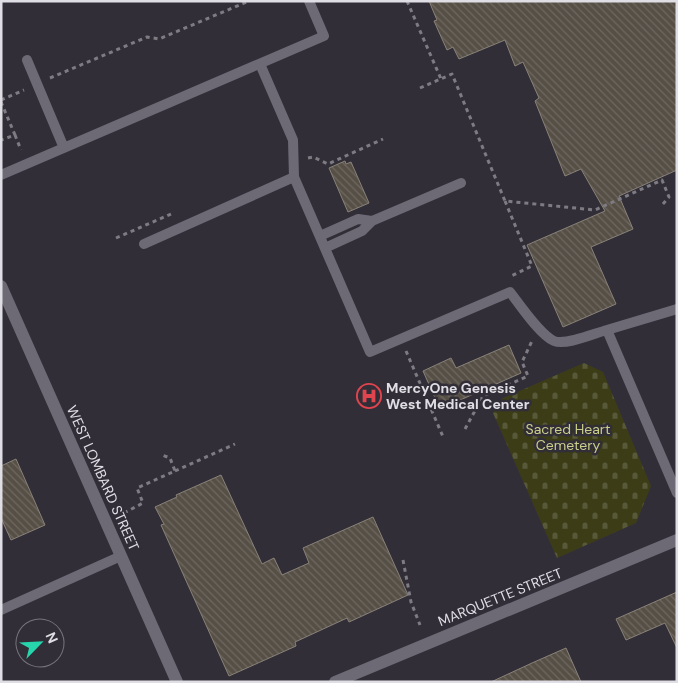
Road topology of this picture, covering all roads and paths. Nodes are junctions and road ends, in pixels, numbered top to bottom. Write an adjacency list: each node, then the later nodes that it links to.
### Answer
1 (249, 1): 7 (path)
2 (309, 1): 5 (lane)
3 (408, 1): 6 (path)
4 (26, 60): 7 (lane)
5 (260, 64): 11 (lane); 13 (lane)
6 (441, 79): 8 (path); 15 (path)
7 (37, 84): 9 (path); 11 (lane)
8 (420, 88)
9 (1, 101): 10 (path)
10 (1, 140)
11 (64, 148): 12 (lane)
12 (1, 175)
13 (294, 177): 17 (lane); 18 (lane)
14 (461, 183): 16 (lane)
15 (662, 205)
16 (372, 221): 17 (lane); 19 (lane)
17 (320, 236): 19 (lane)
18 (144, 244)
19 (325, 248): 24 (lane)
20 (517, 273): 21 (path)
21 (520, 281)
22 (1, 286): 33 (street, WEST LOMBARD STREET)
23 (677, 309): 25 (lane)
24 (538, 328): 25 (lane); 26 (path)
25 (607, 330): 30 (lane)
26 (464, 429)
27 (235, 444): 29 (path)
28 (162, 455): 29 (path)
29 (175, 471): 31 (path)
30 (677, 493)
31 (124, 512)
32 (677, 540): 37 (street, MARQUETTE STREET)
33 (121, 556): 35 (lane); 38 (street, WEST LOMBARD STREET)
34 (403, 560): 36 (path)
35 (1, 610)
36 (420, 625)
37 (357, 677): 39 (street, MARQUETTE STREET)
38 (177, 682)
39 (335, 682)

